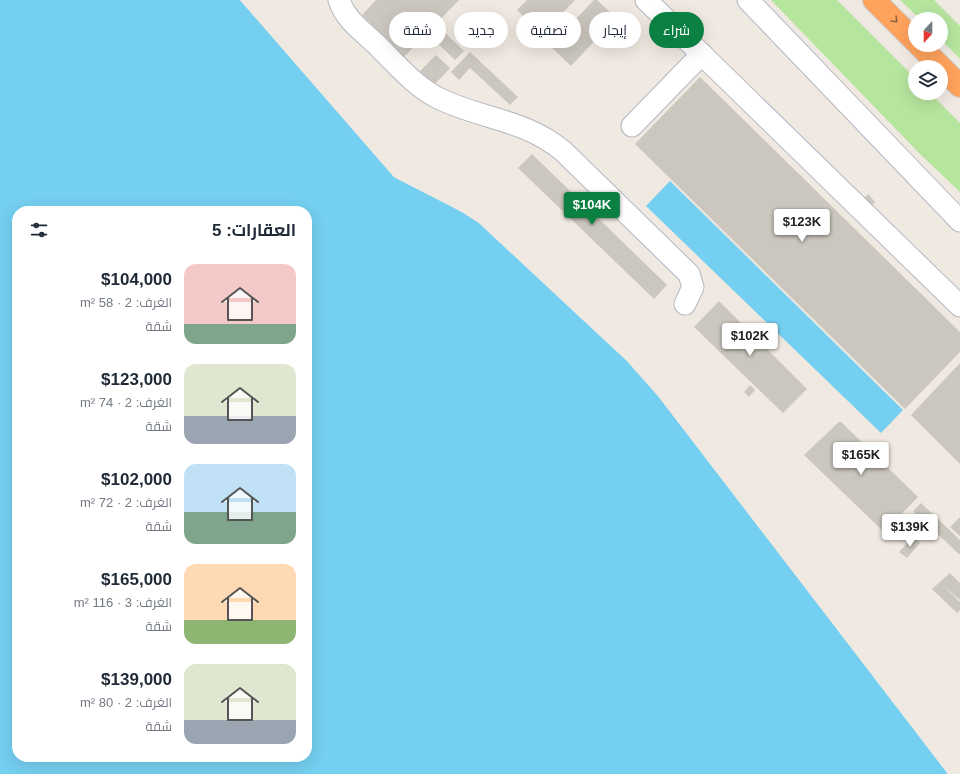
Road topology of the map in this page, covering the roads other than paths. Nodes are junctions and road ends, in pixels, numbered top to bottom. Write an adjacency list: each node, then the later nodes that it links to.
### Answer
1 (339, 0): 11 (lane)
2 (646, 0): 7 (lane)
3 (748, 0): 10 (lane)
4 (874, 0): 5 (highway, one-way to 5)
5 (908, 34)
6 (926, 52): 8 (highway)
7 (702, 54): 9 (lane); 12 (lane)
8 (960, 86)
9 (632, 126)
10 (960, 221)
11 (685, 304)
12 (960, 306)

